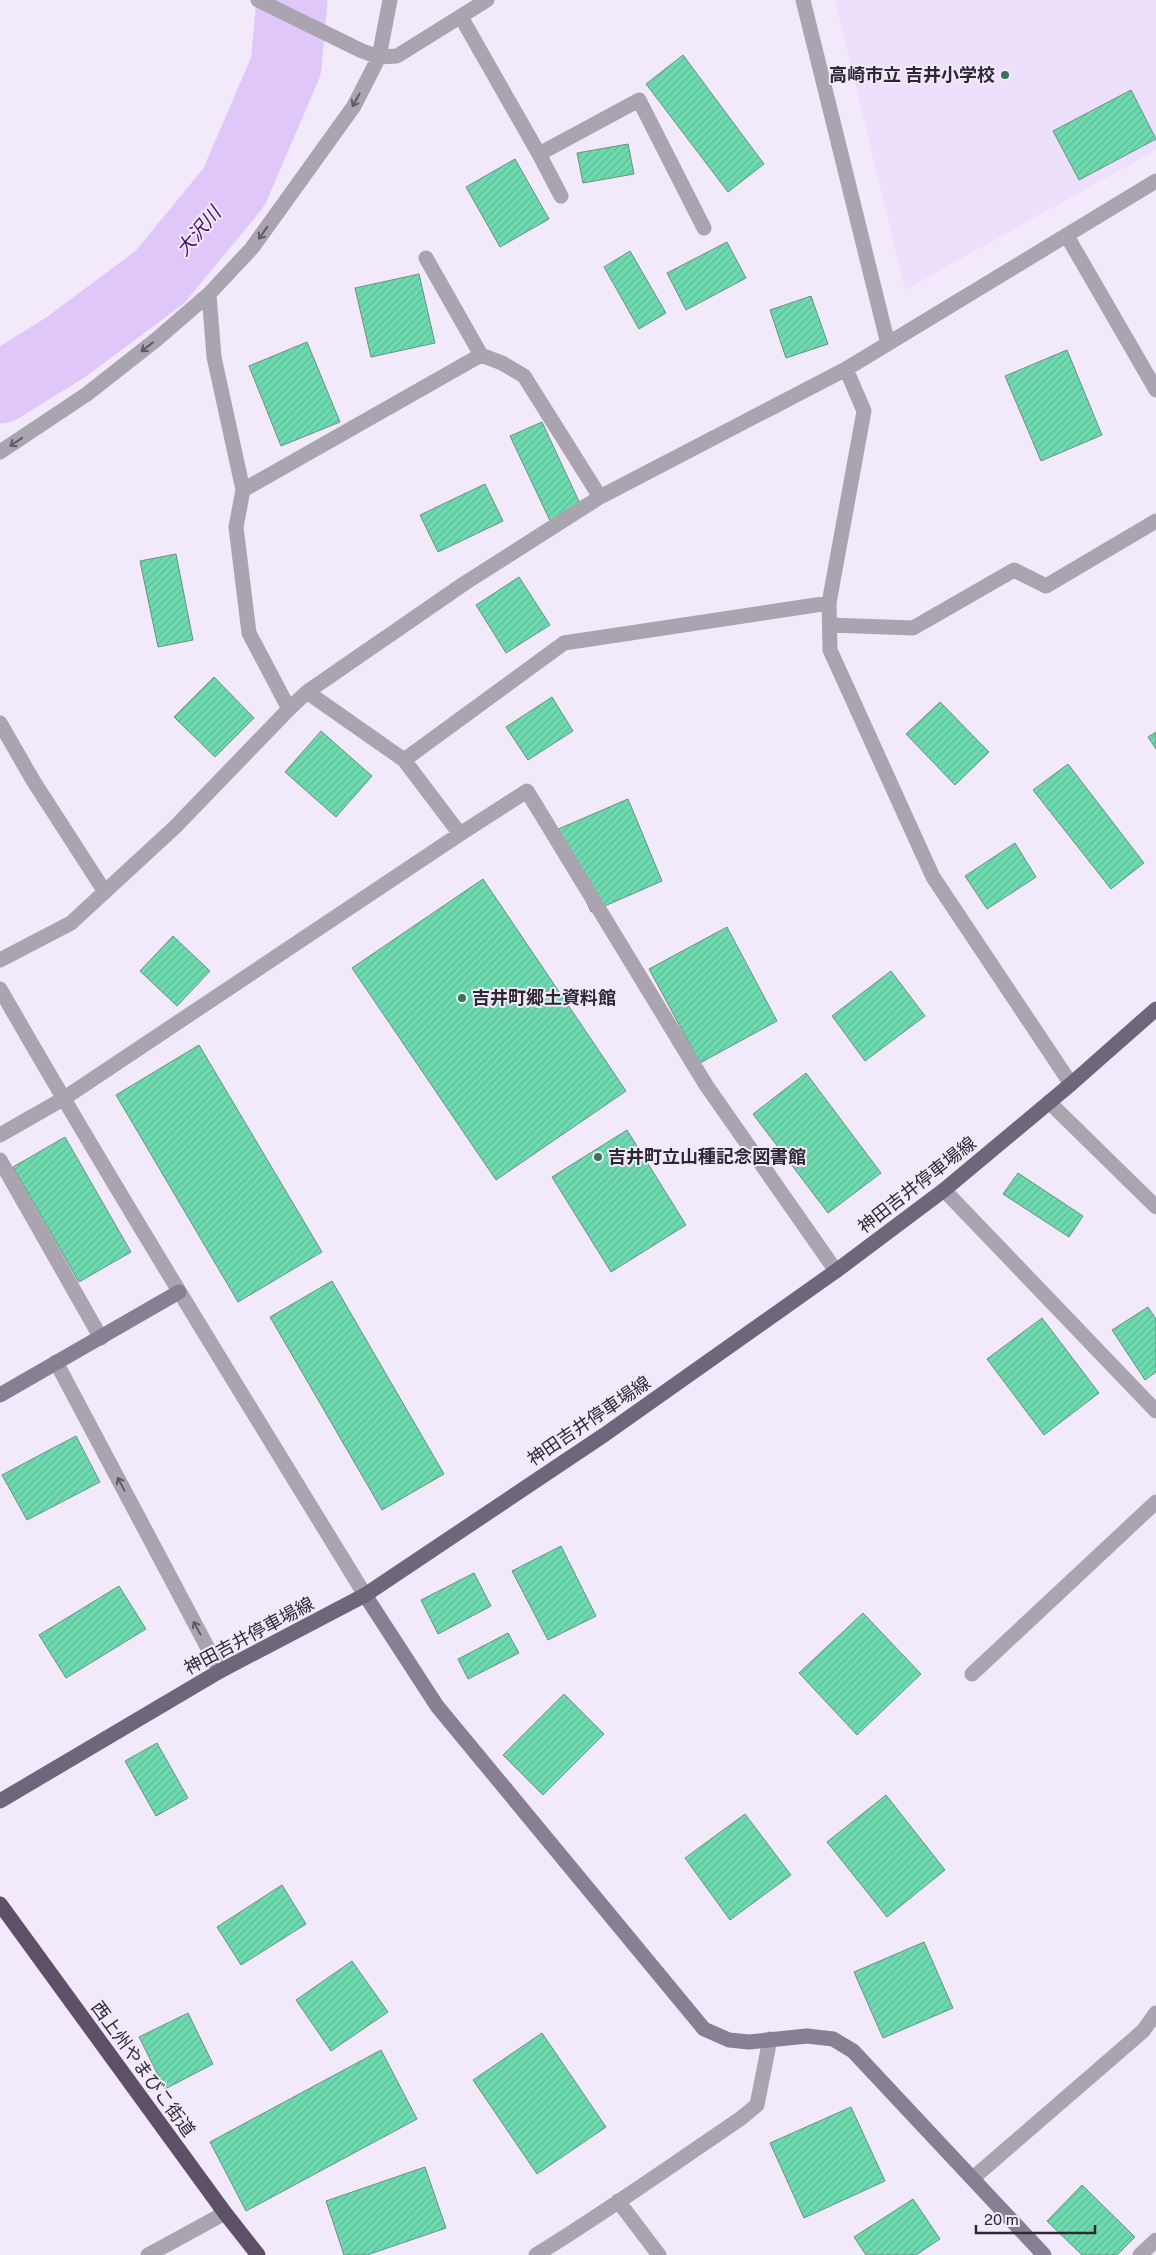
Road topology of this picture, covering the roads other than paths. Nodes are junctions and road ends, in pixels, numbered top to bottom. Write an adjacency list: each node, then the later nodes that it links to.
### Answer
1 (258, 0): 6 (street)
2 (390, 0): 6 (street)
3 (488, 0): 5 (street)
4 (804, 0): 14 (street)
5 (461, 17): 6 (street); 7 (street)
6 (379, 57): 13 (street, one-way to 13)
7 (539, 154): 9 (street); 10 (street)
8 (1156, 181): 11 (street)
9 (560, 196)
10 (704, 228)
11 (1067, 236): 14 (street); 17 (street)
12 (426, 258): 15 (street)
13 (209, 294): 18 (street, one-way to 18); 19 (street)
14 (888, 344): 16 (street)
15 (481, 355): 19 (street); 20 (street)
16 (846, 369): 20 (street); 22 (street)
17 (1156, 390)
18 (0, 452)
19 (243, 490): 25 (street)
20 (600, 497): 24 (street)
21 (1156, 521): 23 (street)
22 (829, 603): 23 (street); 27 (street)
23 (830, 625): 33 (street)
24 (308, 692): 25 (street); 27 (street)
25 (289, 708): 29 (street)
26 (0, 723): 29 (street)
27 (404, 760): 28 (street)
28 (460, 834): 34 (street); 40 (street)
29 (105, 892): 30 (street)
30 (0, 960)
31 (0, 988): 34 (street)
32 (1156, 1009): 33 (main road, 神田吉井停車場線)
33 (1071, 1084): 35 (main road, 神田吉井停車場線)
34 (63, 1099): 36 (street); 41 (street)
35 (1049, 1102): 38 (main road, 神田吉井停車場線); 39 (street)
36 (0, 1135)
37 (0, 1160): 42 (street)
38 (944, 1190): 40 (main road, 神田吉井停車場線); 45 (street)
39 (1156, 1207)
40 (836, 1271): 47 (main road, 神田吉井停車場線)
41 (179, 1292): 42 (street); 47 (street)
42 (101, 1338): 43 (street)
43 (56, 1362): 44 (street); 48 (street, one-way to 43)
44 (0, 1395)
45 (1156, 1411)
46 (1156, 1502): 49 (street)
47 (365, 1595): 48 (main road, 神田吉井停車場線); 53 (street)
48 (220, 1671): 50 (main road, 神田吉井停車場線)
49 (972, 1674)
50 (0, 1801)
51 (0, 1904): 56 (highway, 西上州やまびこ街道)
52 (1156, 2013): 54 (street)
53 (770, 2039): 54 (street); 55 (street)
54 (973, 2178): 62 (street)
55 (618, 2201): 60 (street); 61 (street)
56 (225, 2213): 58 (street); 59 (highway, 西上州やまびこ街道)
57 (1156, 2240): 63 (street)
58 (148, 2255)
59 (258, 2255)
60 (536, 2255)
61 (659, 2255)
62 (1044, 2255)
63 (1140, 2255)

